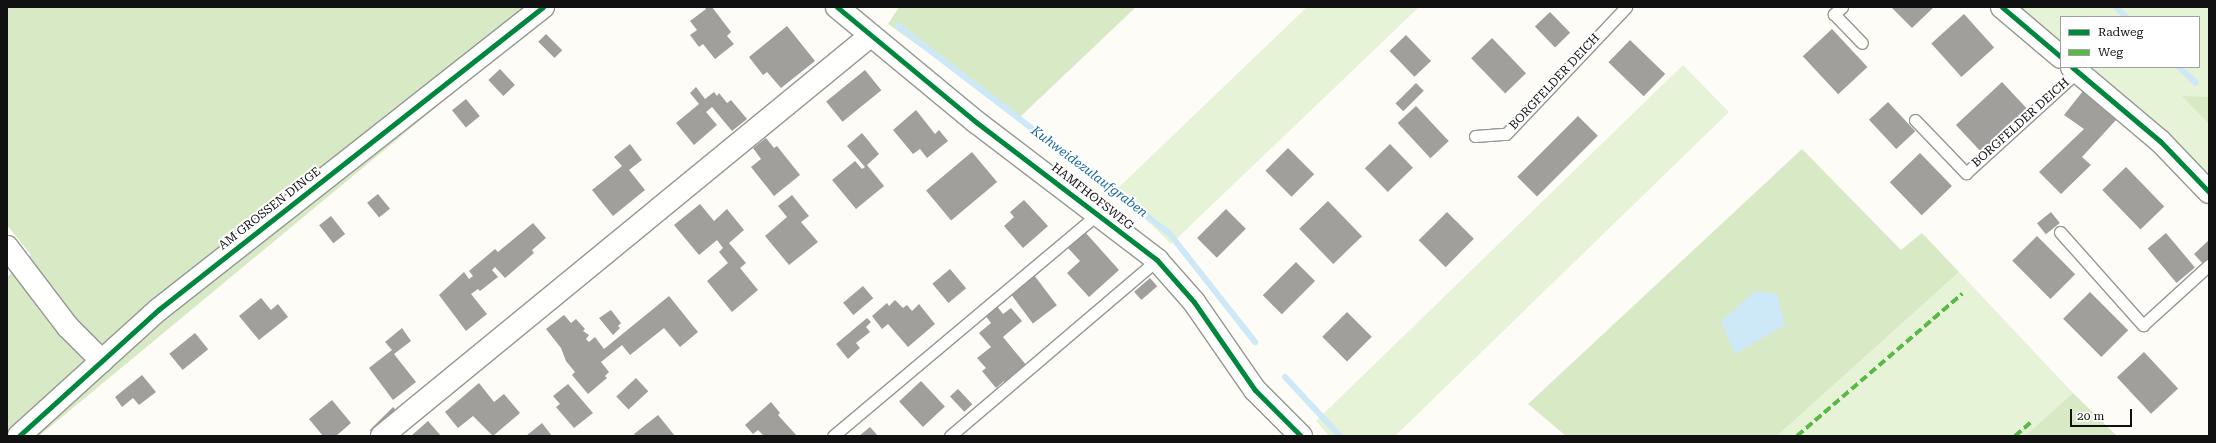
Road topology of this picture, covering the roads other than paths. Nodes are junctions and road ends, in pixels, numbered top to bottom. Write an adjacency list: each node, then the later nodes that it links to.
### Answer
1 (542, 7): 18 (street, AM GROSSEN DINGE)
2 (837, 7): 6 (street, HAMFHOFSWEG)
3 (1626, 7): 11 (lane, BORGFELDER DEICH)
4 (1842, 7): 7 (lane)
5 (2002, 7): 8 (street)
6 (870, 36): 13 (street, HAMFHOFSWEG); 20 (street)
7 (1862, 43)
8 (2060, 56)
9 (2075, 69): 10 (lane, BORGFELDER DEICH); 12 (street, BORGFELDER DEICH)
10 (1915, 120)
11 (1475, 136)
12 (2209, 192)
13 (1098, 214): 16 (street, HAMFHOFSWEG); 21 (lane)
14 (2060, 232): 17 (lane)
15 (7, 247): 18 (street)
16 (1156, 260): 22 (lane); 23 (street, HAMFHOFSWEG)
17 (2209, 265)
18 (102, 361): 19 (street, AM GROSSEN DINGE)
19 (19, 436)
20 (382, 436)
21 (833, 436)
22 (950, 436)
23 (1301, 436)

